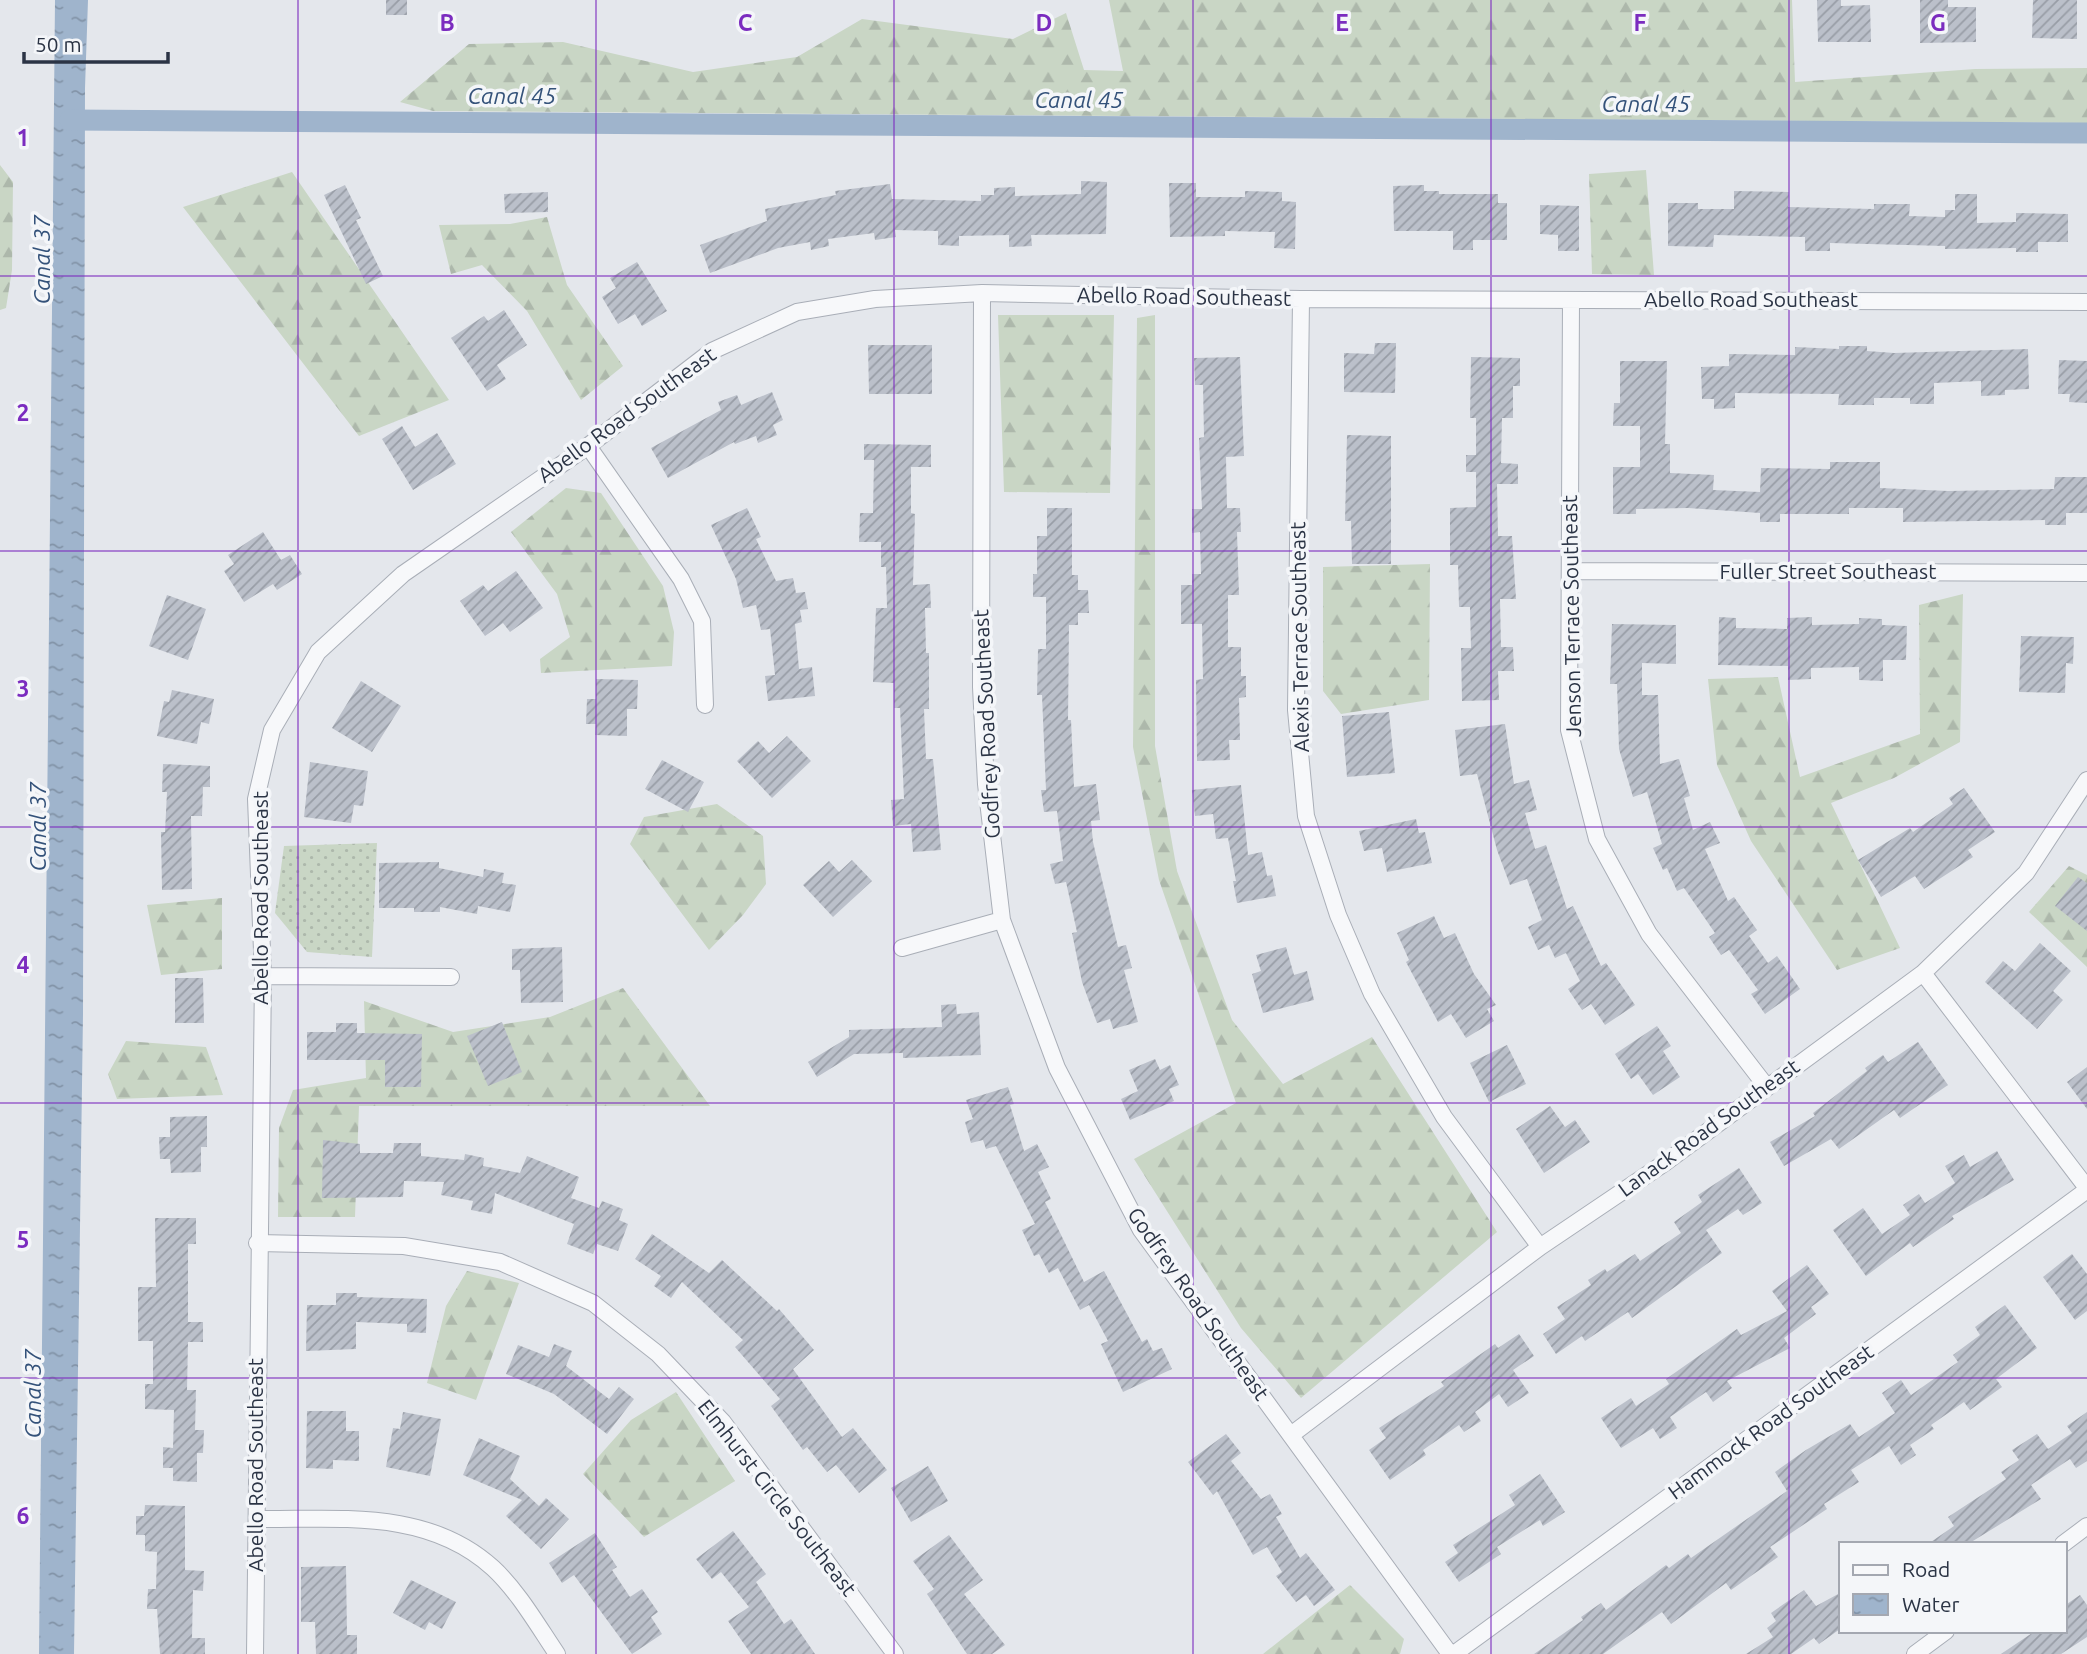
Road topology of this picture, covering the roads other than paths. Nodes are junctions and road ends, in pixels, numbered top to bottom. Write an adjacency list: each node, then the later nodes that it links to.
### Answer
1 (982, 293): 2 (street, Abello Road Southeast); 5 (street, Abello Road Southeast); 10 (street, Godfrey Road Southeast)
2 (1301, 299): 3 (street, Abello Road Southeast); 18 (street, Alexis Terrace Southeast)
3 (1571, 300): 4 (street, Abello Road Southeast); 6 (street, Jenson Terrace Southeast)
4 (2087, 302)
5 (588, 446): 8 (street); 13 (street, Abello Road Southeast)
6 (1570, 571): 7 (street, Fuller Street Southeast); 15 (street, Jenson Terrace Southeast)
7 (2087, 573)
8 (705, 705)
9 (2087, 780): 12 (street, Lanack Road Southeast)
10 (1002, 920): 11 (street); 19 (street, Godfrey Road Southeast)
11 (902, 948)
12 (1923, 973): 15 (street, Lanack Road Southeast); 16 (street)
13 (263, 976): 14 (street); 17 (street, Abello Road Southeast)
14 (451, 976)
15 (1766, 1086): 18 (street, Lanack Road Southeast)
16 (2087, 1189): 27 (street, Hammock Road Southeast)
17 (257, 1243): 20 (street, Abello Road Southeast); 26 (street, Elmhurst Circle Southeast)
18 (1540, 1247): 19 (street, Lanack Road Southeast)
19 (1291, 1434): 27 (street, Godfrey Road Southeast)
20 (257, 1519): 24 (street, Abello Road Southeast); 25 (street)
21 (2087, 1526): 22 (street)
22 (2066, 1542)
23 (1943, 1633): 28 (street)
24 (255, 1654)
25 (557, 1654)
26 (895, 1654)
27 (1452, 1654)
28 (1915, 1654)

